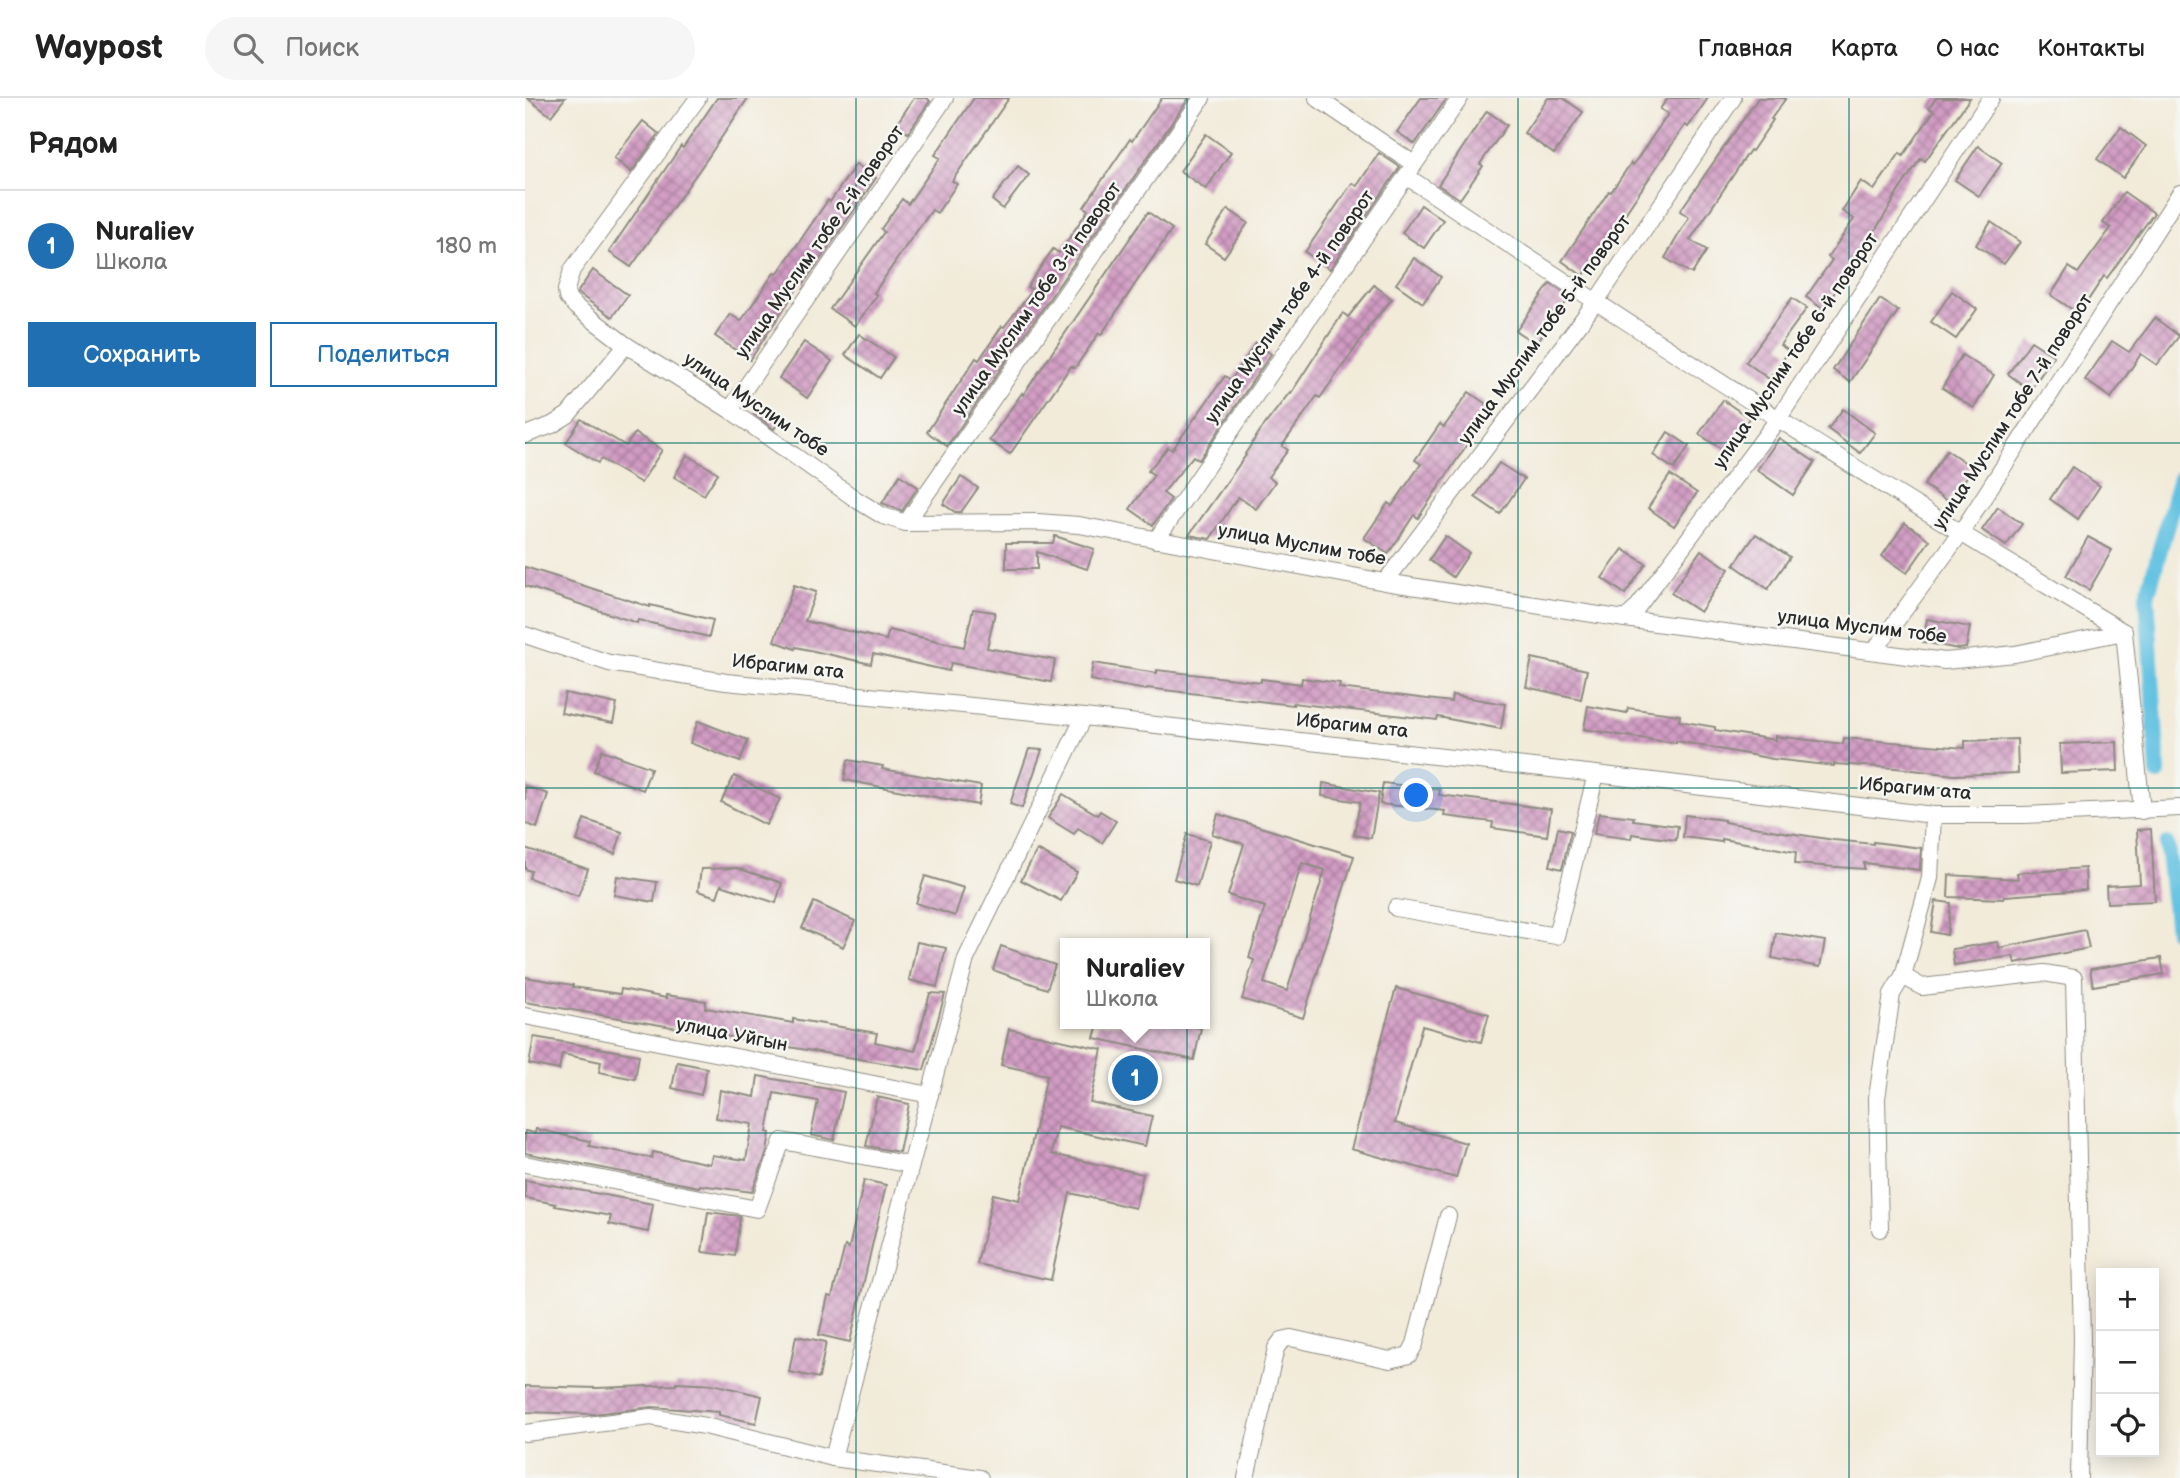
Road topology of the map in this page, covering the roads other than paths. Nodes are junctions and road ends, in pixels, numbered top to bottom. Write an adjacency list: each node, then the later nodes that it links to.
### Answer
1 (698, 98): 11 (street, улица Муслим тобе)
2 (945, 98): 12 (street, улица Муслим тобе 2-й поворот)
3 (1202, 98): 15 (street, улица Муслим тобе 3-й поворот)
4 (1317, 98): 8 (street)
5 (1460, 98): 8 (street, улица Муслим тобе 4-й поворот)
6 (1733, 98): 10 (street, улица Муслим тобе 5-й поворот)
7 (1991, 98): 13 (street, улица Муслим тобе 6-й поворот)
8 (1410, 170): 10 (street); 17 (street, улица Муслим тобе 4-й поворот)
9 (2180, 193): 16 (street, улица Муслим тобе 7-й поворот)
10 (1595, 303): 13 (street); 18 (street, улица Муслим тобе 5-й поворот)
11 (626, 345): 12 (street, улица Муслим тобе); 14 (street)
12 (730, 410): 15 (street, улица Муслим тобе)
13 (1778, 419): 16 (street); 19 (street, улица Муслим тобе 6-й поворот)
14 (525, 435)
15 (906, 523): 17 (street, улица Муслим тобе)
16 (1960, 534): 20 (street); 22 (street, улица Муслим тобе 7-й поворот)
17 (1156, 540): 18 (street, улица Муслим тобе)
18 (1385, 582): 19 (street, улица Муслим тобе)
19 (1625, 619): 22 (street, улица Муслим тобе)
20 (2123, 632): 22 (street, улица Муслим тобе); 26 (street)
21 (525, 635): 23 (street, Ибрагим ата)
22 (1874, 651)
23 (1084, 717): 24 (street, Ибрагим ата); 31 (street)
24 (1596, 774): 27 (street, Ибрагим ата); 28 (street)
25 (2180, 808): 26 (street, Ибрагим ата)
26 (2142, 811): 27 (street, Ибрагим ата)
27 (1933, 815): 29 (street)
28 (1396, 908)
29 (1903, 976): 35 (street); 40 (street)
30 (525, 1016): 31 (street, улица Уйгын)
31 (930, 1095): 33 (street)
32 (525, 1164): 33 (street)
33 (911, 1165): 37 (street)
34 (1448, 1216): 39 (street)
35 (1880, 1229)
36 (525, 1433): 37 (street)
37 (833, 1458): 38 (street)
38 (979, 1478)
39 (1246, 1478)
40 (2079, 1478)

